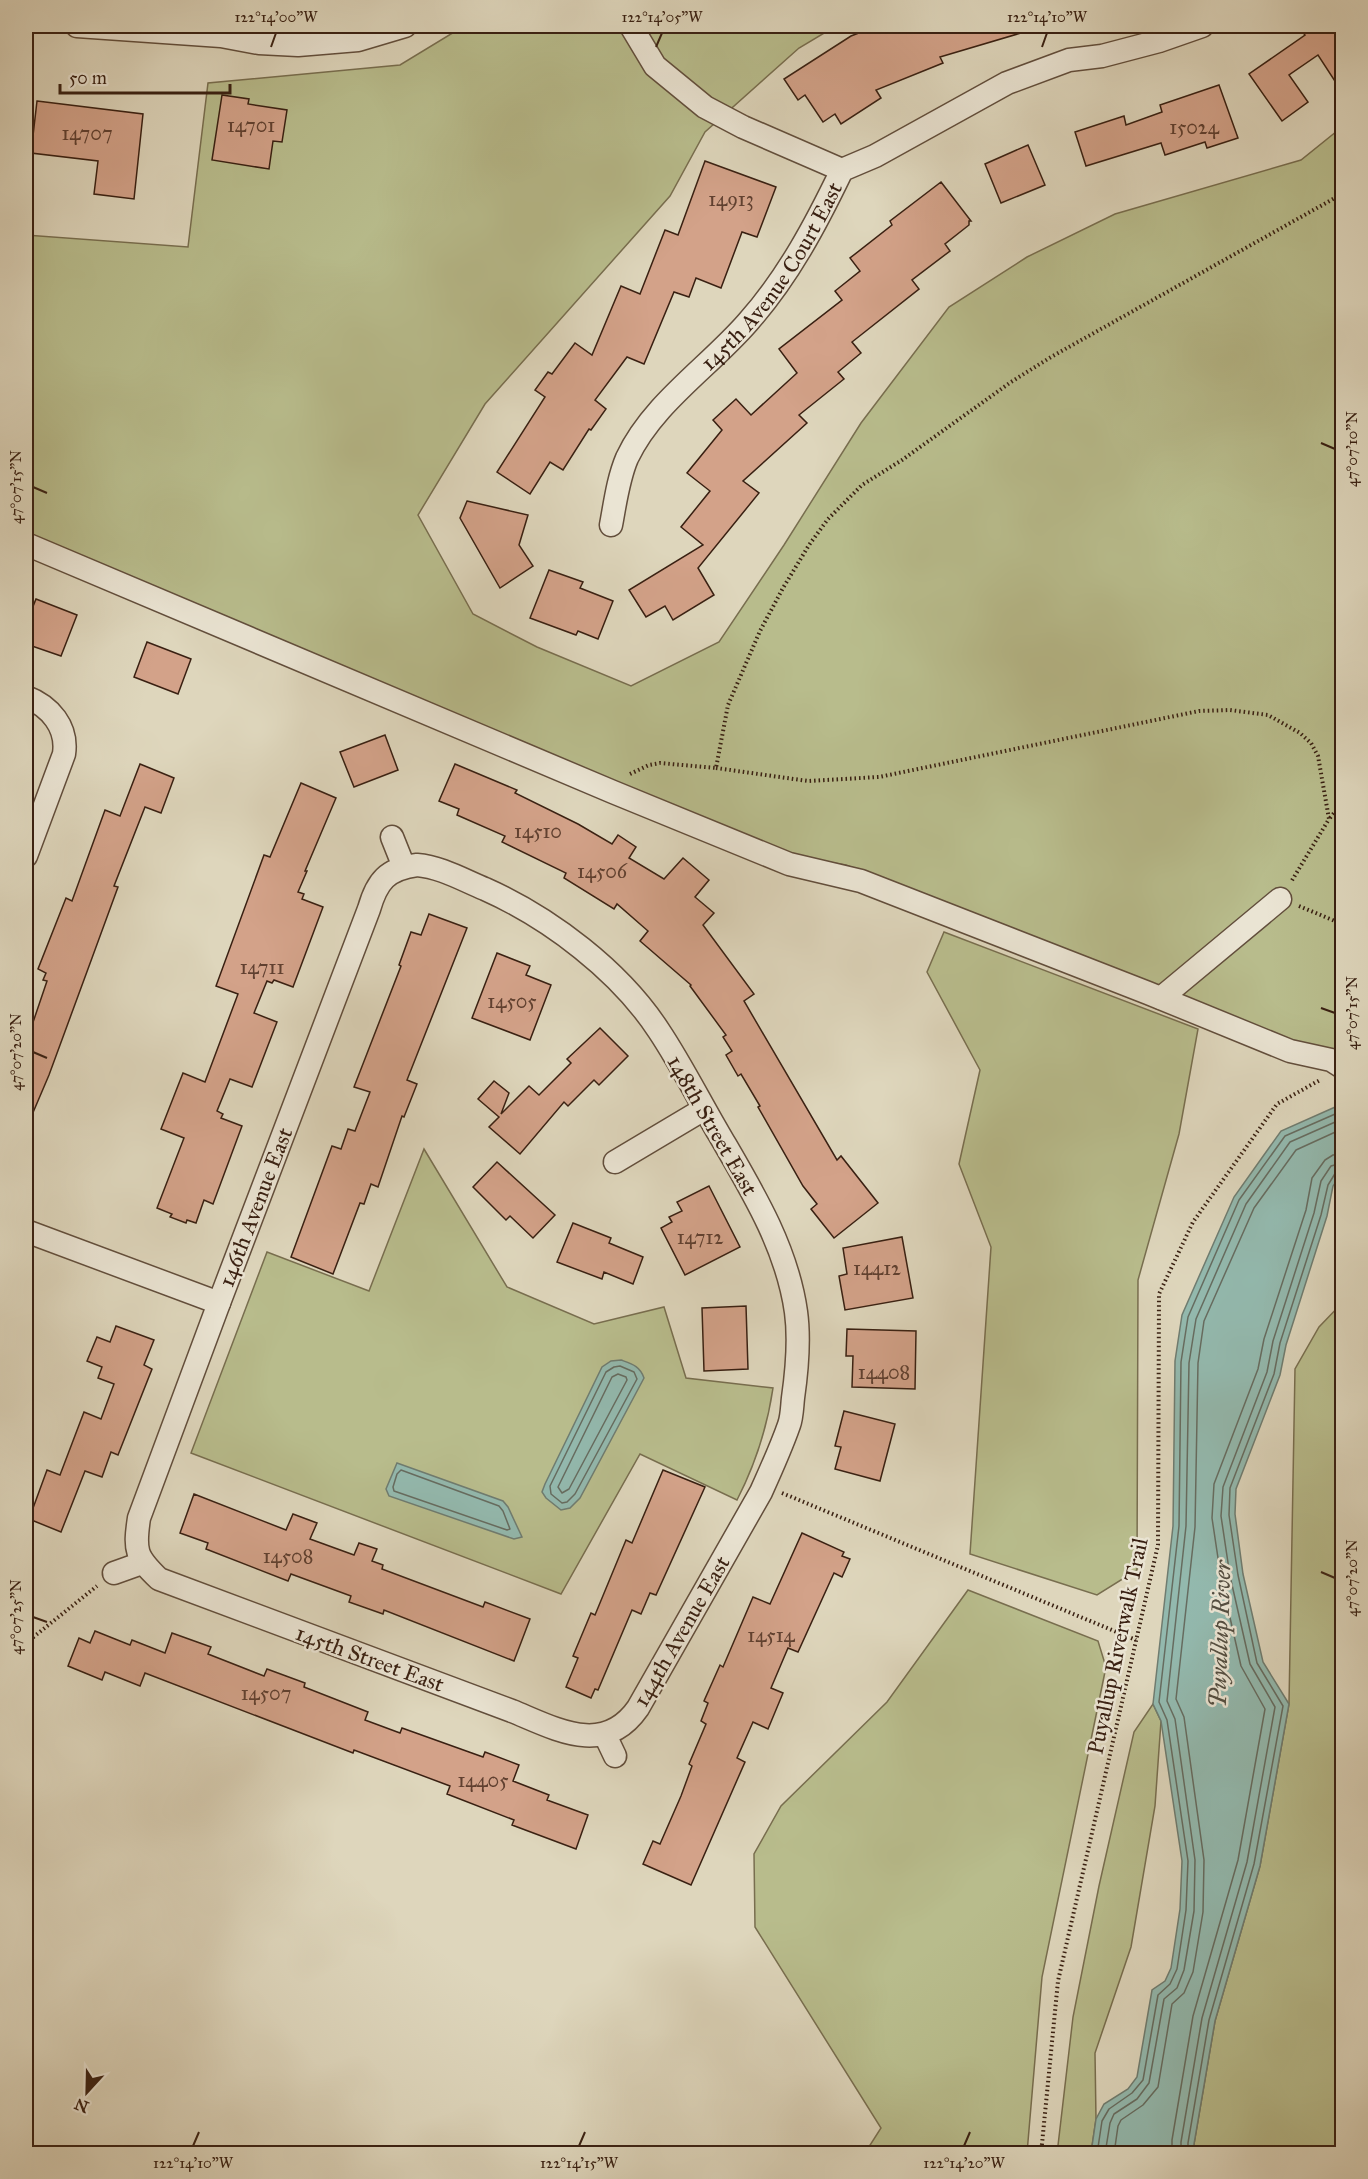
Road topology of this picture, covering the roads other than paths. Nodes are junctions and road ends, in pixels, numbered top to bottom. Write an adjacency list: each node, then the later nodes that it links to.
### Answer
1 (77, 26): 5 (street)
2 (405, 26): 5 (street)
3 (631, 26): 6 (street)
4 (1202, 26): 6 (street, 145th Avenue Court East)
5 (222, 31)
6 (842, 170): 7 (street, 145th Avenue Court East)
7 (610, 525)
8 (26, 544): 14 (street)
9 (26, 697): 11 (street)
10 (392, 837): 12 (street)
11 (26, 856)
12 (404, 867): 16 (street, 148th Street East); 19 (street, 146th Avenue East)
13 (1280, 899): 14 (street)
14 (1161, 998): 15 (street)
15 (1333, 1072)
16 (704, 1109): 17 (street); 20 (street, 148th Street East)
17 (615, 1162)
18 (26, 1231): 19 (street)
19 (219, 1303): 21 (street, 146th Avenue East)
20 (747, 1517): 23 (street, 144th Avenue East)
21 (142, 1563): 22 (street); 23 (street, 145th Street East)
22 (114, 1573)
23 (604, 1735): 24 (street)
24 (615, 1756)

